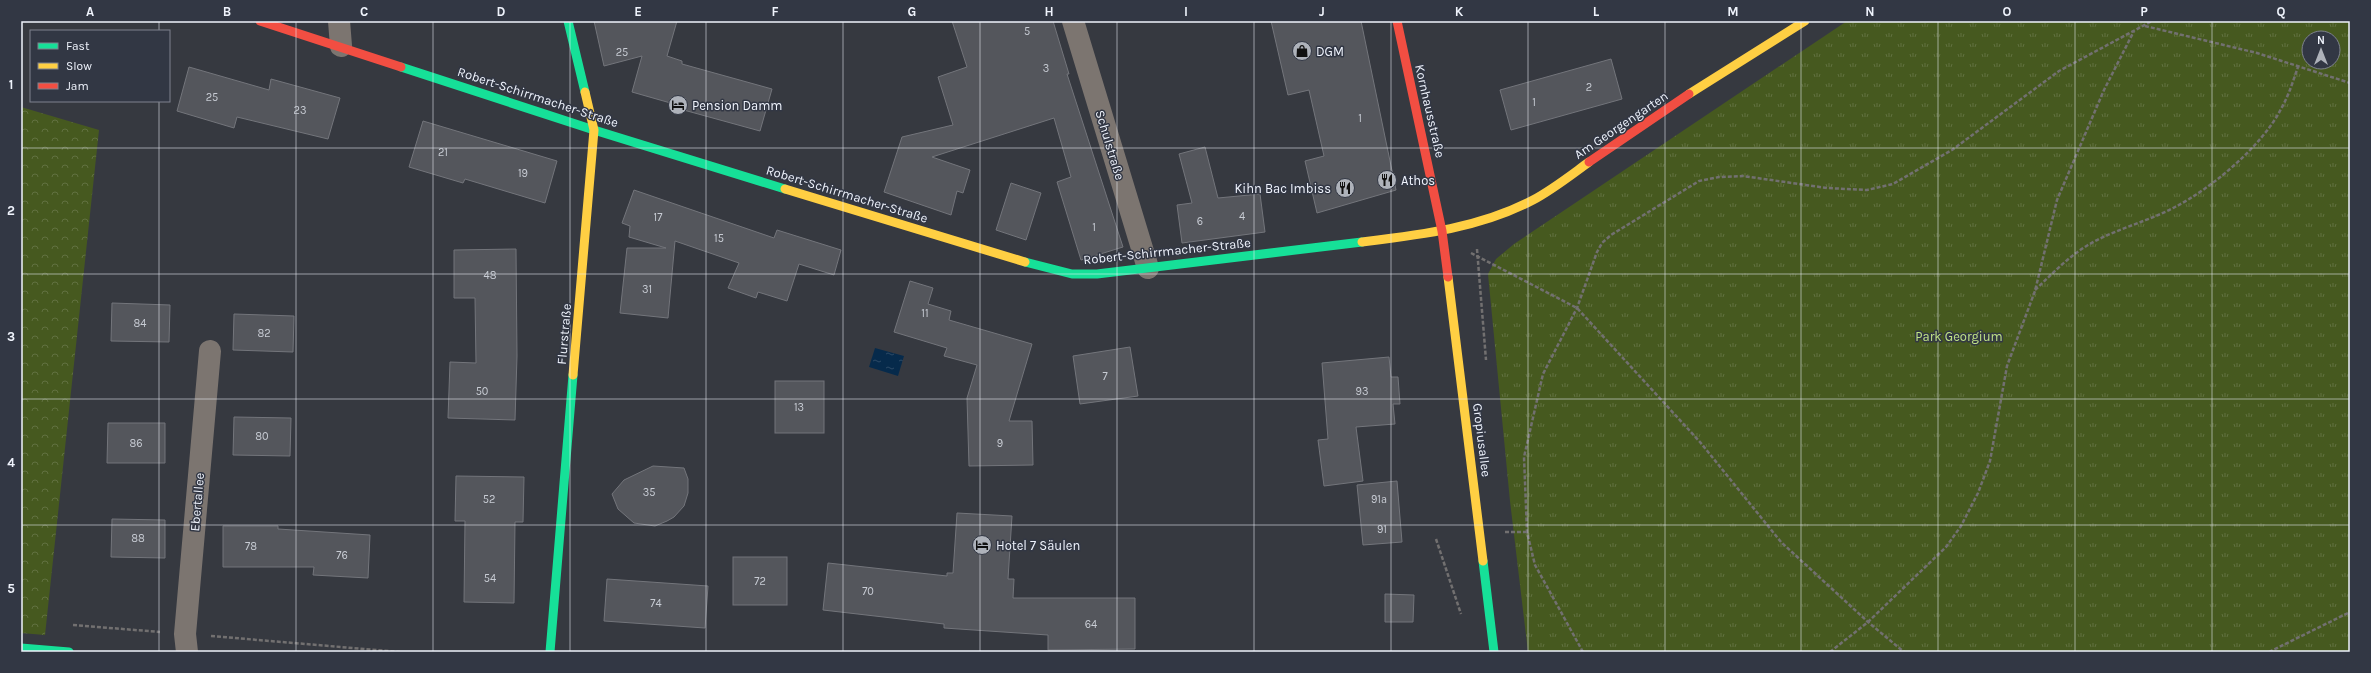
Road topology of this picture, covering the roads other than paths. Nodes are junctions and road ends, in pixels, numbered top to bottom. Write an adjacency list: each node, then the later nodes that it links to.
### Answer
1 (260, 21): 7 (street, Robert-Schirrmacher-Straße)
2 (339, 21): 7 (street)
3 (568, 21): 8 (street, Flurstraße)
4 (1073, 21): 10 (street, Schulstraße)
5 (1397, 21): 9 (street, Kornhausstraße)
6 (1805, 21): 9 (street, Am Georgengarten)
7 (341, 46): 8 (street, Robert-Schirrmacher-Straße)
8 (594, 130): 10 (street, Robert-Schirrmacher-Straße); 15 (street, Flurstraße)
9 (1442, 231): 10 (street, Robert-Schirrmacher-Straße); 16 (street, Gropiusallee)
10 (1148, 268)
11 (210, 351): 12 (street, Ebertallee)
12 (186, 643)
13 (21, 648): 14 (street)
14 (69, 652)
15 (550, 652)
16 (1494, 652)

